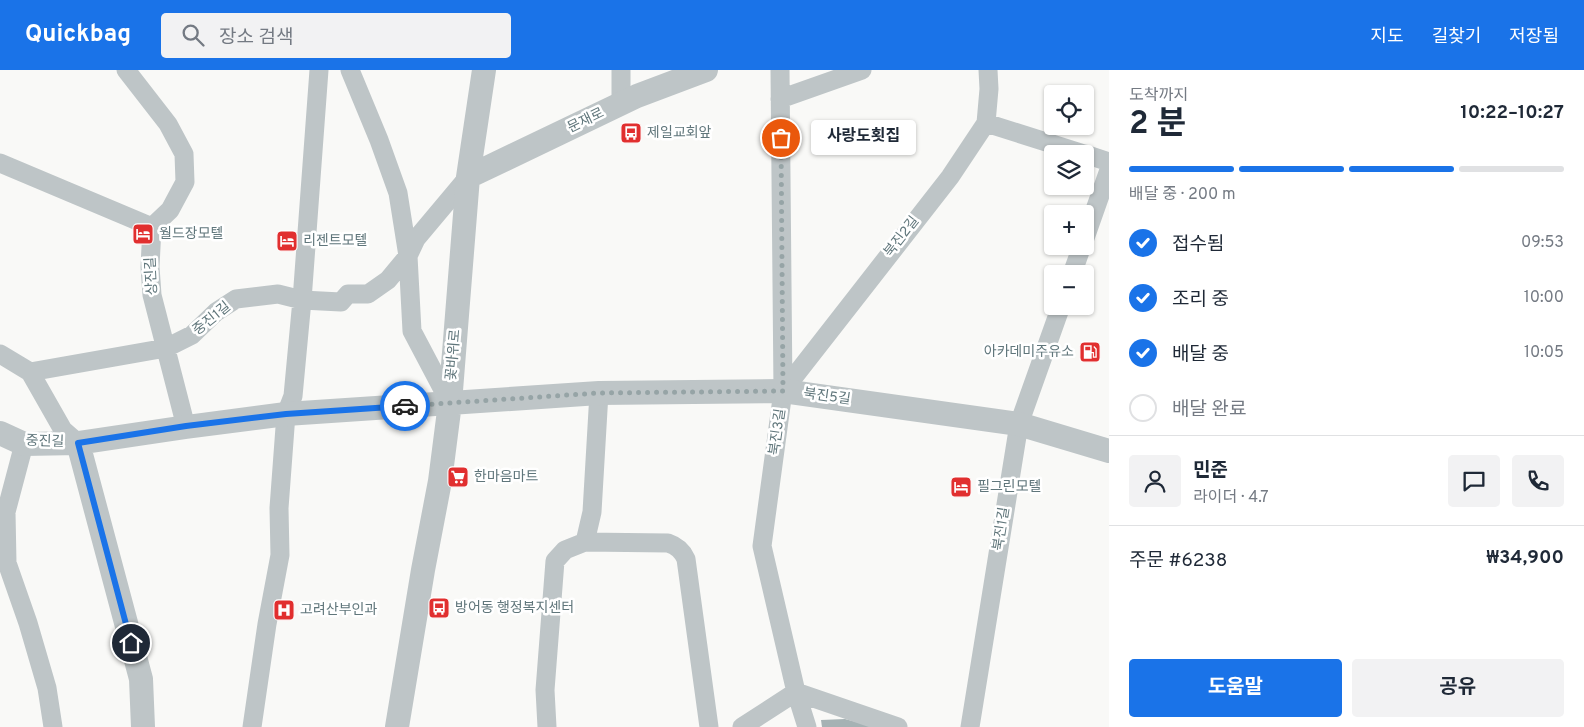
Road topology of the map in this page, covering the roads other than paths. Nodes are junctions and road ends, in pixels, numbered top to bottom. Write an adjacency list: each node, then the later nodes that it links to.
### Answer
1 (126, 70): 20 (street)
2 (319, 70): 22 (street)
3 (350, 70): 21 (street)
4 (484, 70): 18 (street, 꽃바위로)
5 (621, 70): 11 (street)
6 (706, 70): 11 (street, 문재로)
7 (780, 70): 10 (street, 북진3길)
8 (862, 70): 10 (street)
9 (988, 70): 12 (street, 북진2길)
10 (780, 98): 27 (street, 북진3길)
11 (621, 104): 18 (street, 문재로)
12 (986, 123): 13 (street); 27 (street, 북진2길)
13 (1056, 145)
14 (1094, 157): 15 (street)
15 (1109, 162)
16 (0, 163): 20 (street)
17 (1109, 170): 19 (street)
18 (468, 177): 21 (street, 중진1길); 29 (street, 꽃바위로)
19 (1094, 212)
20 (152, 227): 24 (street, 상진길)
21 (408, 256): 22 (street, 중진1길); 29 (street)
22 (302, 300): 24 (street, 중진1길); 30 (street)
23 (1058, 315): 31 (street, 북진1길)
24 (166, 348): 26 (street, 중진1길); 32 (street, 상진길)
25 (0, 354): 26 (street)
26 (30, 372): 34 (street)
27 (783, 391): 28 (street, 북진5길); 31 (street, 북진5길); 39 (street, 북진3길)
28 (598, 393): 29 (street, 북진5길); 38 (street)
29 (450, 403): 30 (street, 중진길); 43 (street, 꽃바위로)
30 (286, 414): 32 (street, 중진길); 42 (street)
31 (1019, 424): 36 (street, 북진5길); 49 (street, 북진1길)
32 (186, 426): 34 (street, 중진길)
33 (0, 433): 35 (street, 중진길)
34 (78, 443): 35 (street, 중진길); 41 (street)
35 (24, 444): 37 (street)
36 (1109, 451)
37 (2, 514): 40 (street)
38 (585, 542): 44 (street); 45 (street)
39 (796, 692): 46 (street); 47 (street, 북진3길); 48 (street)
40 (53, 727)
41 (143, 727)
42 (252, 727)
43 (397, 727)
44 (547, 727)
45 (709, 727)
46 (742, 727)
47 (807, 727)
48 (898, 727)
49 (970, 727)

